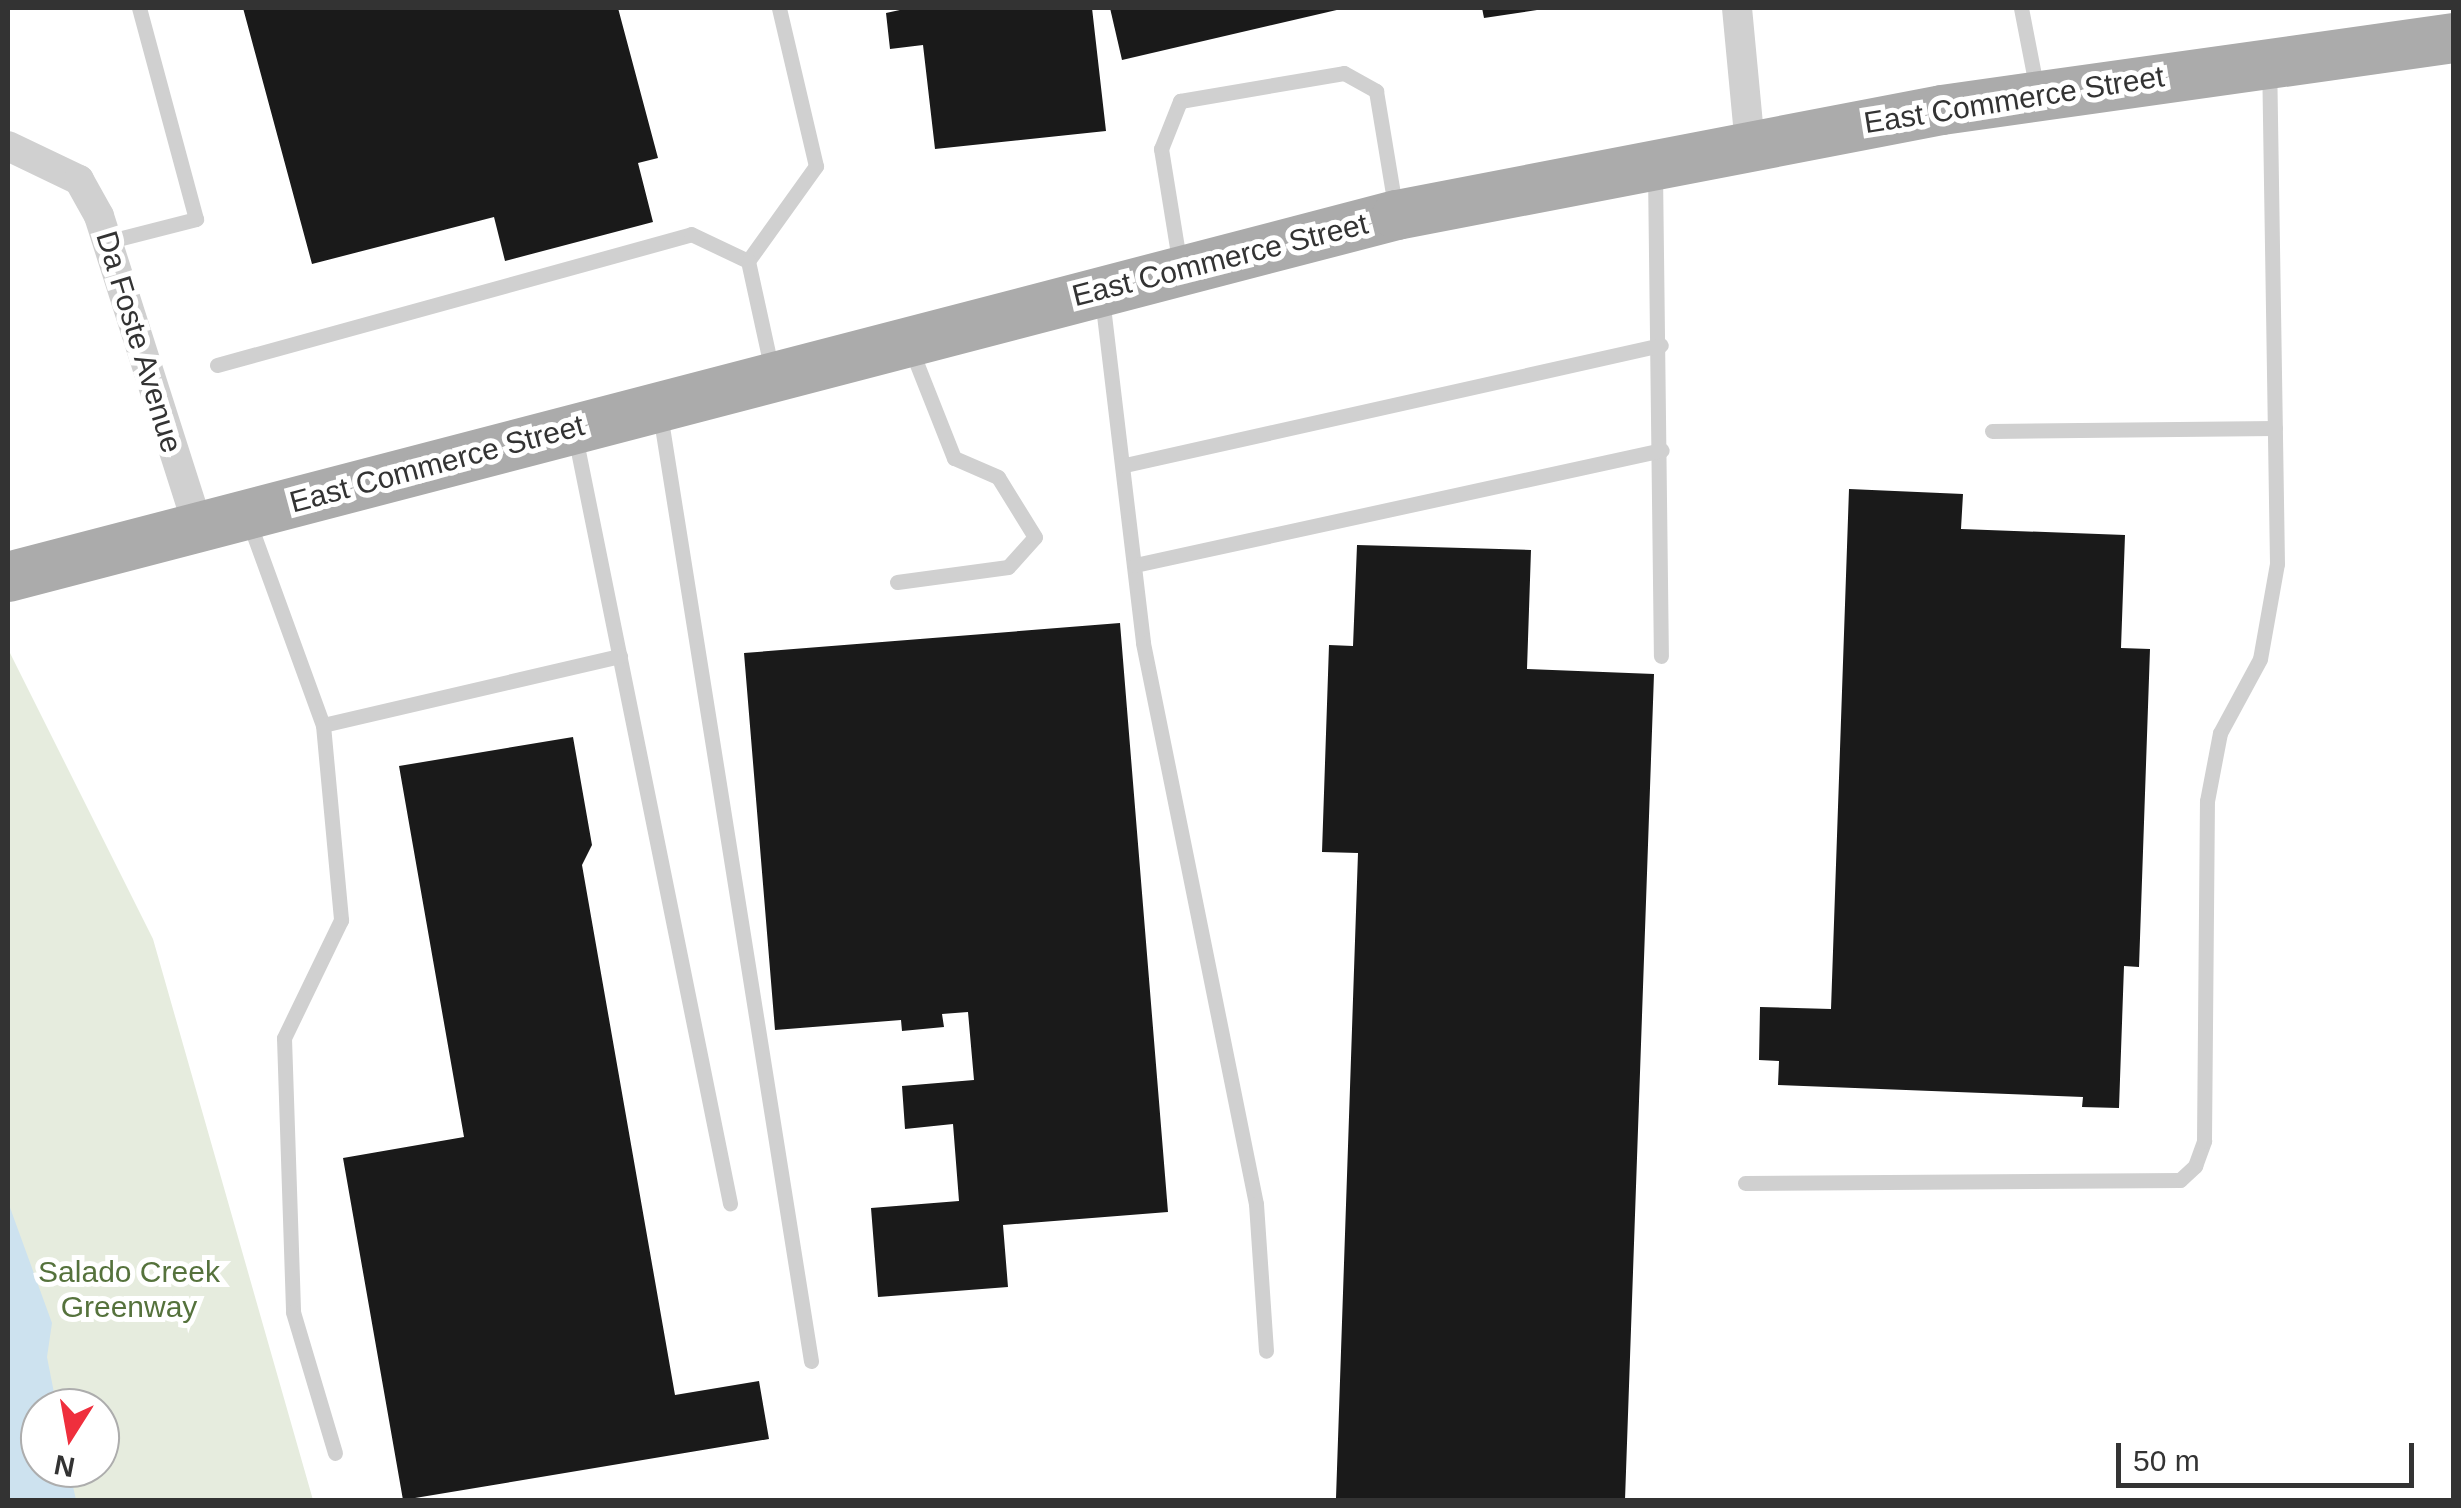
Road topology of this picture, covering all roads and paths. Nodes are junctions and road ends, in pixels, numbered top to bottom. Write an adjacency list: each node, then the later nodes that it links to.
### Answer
1 (139, 8): 12 (lane)
2 (779, 8): 13 (lane)
3 (1737, 8): 9 (street)
4 (2022, 8): 7 (lane)
5 (2454, 38): 6 (main road, East Commerce Street)
6 (2269, 60): 7 (main road, East Commerce Street); 22 (lane)
7 (2038, 94): 9 (main road, East Commerce Street)
8 (8, 146): 12 (street, Da Foste Avenue)
9 (1750, 146): 10 (main road, East Commerce Street)
10 (1654, 163): 11 (main road, East Commerce Street); 17 (lane)
11 (1396, 215): 14 (main road, East Commerce Street); 14 (lane)
12 (110, 240): 27 (street, Da Foste Avenue)
13 (748, 260): 18 (lane); 19 (lane)
14 (1181, 270): 15 (main road, East Commerce Street)
15 (1101, 290): 16 (main road, East Commerce Street); 25 (lane)
16 (906, 339): 19 (main road, East Commerce Street); 30 (lane)
17 (1661, 345): 24 (lane); 25 (lane)
18 (218, 365)
19 (772, 375): 20 (main road, East Commerce Street)
20 (658, 405): 21 (main road, East Commerce Street); 37 (lane)
21 (573, 427): 26 (main road, East Commerce Street); 31 (lane)
22 (2275, 428): 23 (lane); 34 (lane)
23 (1992, 431)
24 (1662, 450): 28 (lane); 32 (lane)
25 (1125, 465): 28 (lane)
26 (246, 514): 27 (main road, East Commerce Street); 33 (lane)
27 (198, 527): 29 (main road, East Commerce Street)
28 (1135, 565): 36 (lane)
29 (8, 578)
30 (897, 582)
31 (620, 656): 33 (lane); 35 (lane)
32 (1662, 656)
33 (323, 724): 38 (lane)
34 (1745, 1183)
35 (730, 1203)
36 (1266, 1351)
37 (811, 1362)
38 (335, 1453)

